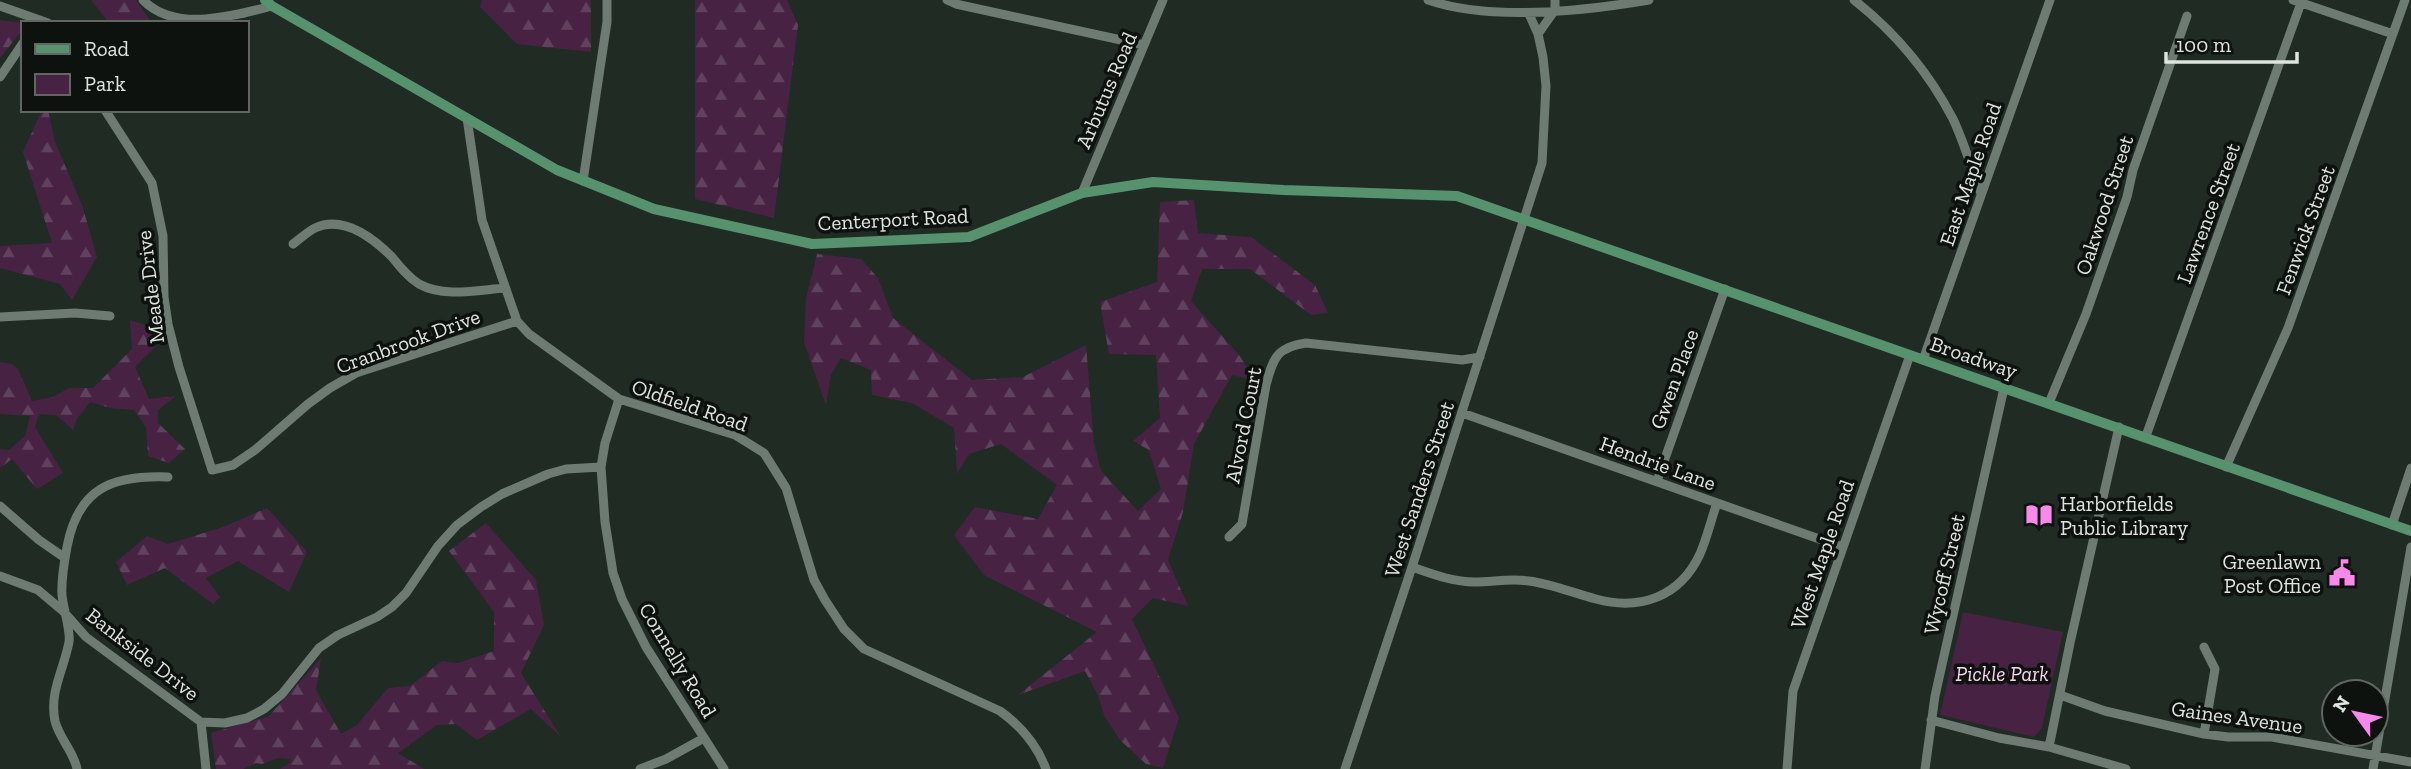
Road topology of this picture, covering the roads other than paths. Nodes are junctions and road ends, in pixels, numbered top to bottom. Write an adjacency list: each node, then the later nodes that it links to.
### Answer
1 (143, 0): 11 (street)
2 (607, 0): 24 (street)
3 (947, 0): 19 (street)
4 (1163, 0): 19 (street, Arbutus Road)
5 (1428, 0): 14 (street)
6 (1650, 0): 12 (street)
7 (1854, 0): 26 (street)
8 (2050, 0): 26 (street, East Maple Road)
9 (2405, 0): 18 (street, Fenwick Street)
10 (2299, 1): 18 (street); 42 (street, Lawrence Street)
11 (268, 3): 23 (main road, Centerport Road)
12 (1555, 5): 14 (street); 17 (street)
13 (0, 6): 16 (street)
14 (1529, 13): 17 (street, West Sanders Street)
15 (2187, 16): 39 (street, Oakwood Street)
16 (42, 21)
17 (1538, 34): 27 (street, West Sanders Street)
18 (2393, 34): 44 (street, Fenwick Street)
19 (1144, 45): 25 (street, Arbutus Road)
20 (21, 46): 21 (street)
21 (0, 77)
22 (106, 112): 46 (street, Meade Drive)
23 (467, 118): 24 (main road, Centerport Road); 29 (street, Oldfield Road)
24 (583, 181): 25 (main road, Centerport Road)
25 (1082, 193): 27 (main road, Centerport Road)
26 (1981, 194): 36 (street, East Maple Road)
27 (1525, 218): 30 (main road, Broadway); 35 (street, West Sanders Street)
28 (293, 244): 29 (street)
29 (505, 288): 33 (street, Oldfield Road)
30 (1725, 289): 34 (main road, Broadway); 48 (street, Gwen Place)
31 (110, 316): 32 (street)
32 (0, 317)
33 (517, 321): 38 (street, Oldfield Road); 46 (street, Cranbrook Drive)
34 (1910, 355): 36 (main road, Broadway); 54 (street, West Maple Road)
35 (1480, 357): 40 (street, West Sanders Street); 53 (street, Alvord Court)
36 (1923, 360): 37 (main road, Broadway)
37 (2004, 388): 39 (main road, Broadway); 62 (street, Wycoff Street)
38 (619, 399): 43 (street, Connelly Road); 73 (street, Oldfield Road)
39 (2049, 403): 41 (main road, Broadway)
40 (1462, 413): 48 (street, Hendrie Lane); 57 (street, West Sanders Street)
41 (2119, 427): 42 (main road, Broadway); 61 (street)
42 (2146, 436): 44 (main road, Broadway)
43 (601, 467): 63 (street, Bankside Drive); 65 (street, Connelly Road)
44 (2226, 467): 51 (main road, Broadway)
45 (2411, 468): 51 (street)
46 (212, 470)
47 (168, 477): 56 (street)
48 (1657, 481): 49 (street, Hendrie Lane)
49 (1717, 503): 54 (street, Hendrie Lane); 57 (street)
50 (0, 506): 56 (street)
51 (2392, 525): 52 (main road, Broadway)
52 (2411, 531)
53 (1229, 537)
54 (1842, 547): 75 (street, West Maple Road)
55 (2411, 547): 67 (street)
56 (65, 558): 59 (street)
57 (1412, 567): 74 (street, West Sanders Street)
58 (0, 576): 59 (street, Bankside Drive)
59 (63, 611): 63 (street, Bankside Drive); 69 (street)
60 (2204, 647): 64 (street)
61 (2060, 695): 64 (street, Gaines Avenue); 66 (street)
62 (1931, 720): 66 (street); 76 (street, Wycoff Street)
63 (201, 722): 70 (street)
64 (2204, 734): 67 (street, Gaines Avenue)
65 (704, 738): 71 (street); 72 (street, Connelly Road)
66 (2049, 747): 77 (street)
67 (2375, 757): 68 (street, Gaines Avenue); 78 (street)
68 (2411, 762)
69 (77, 769)
70 (206, 769)
71 (640, 769)
72 (724, 769)
73 (1046, 769)
74 (1345, 769)
75 (1787, 769)
76 (1925, 769)
77 (2126, 769)
78 (2374, 769)

